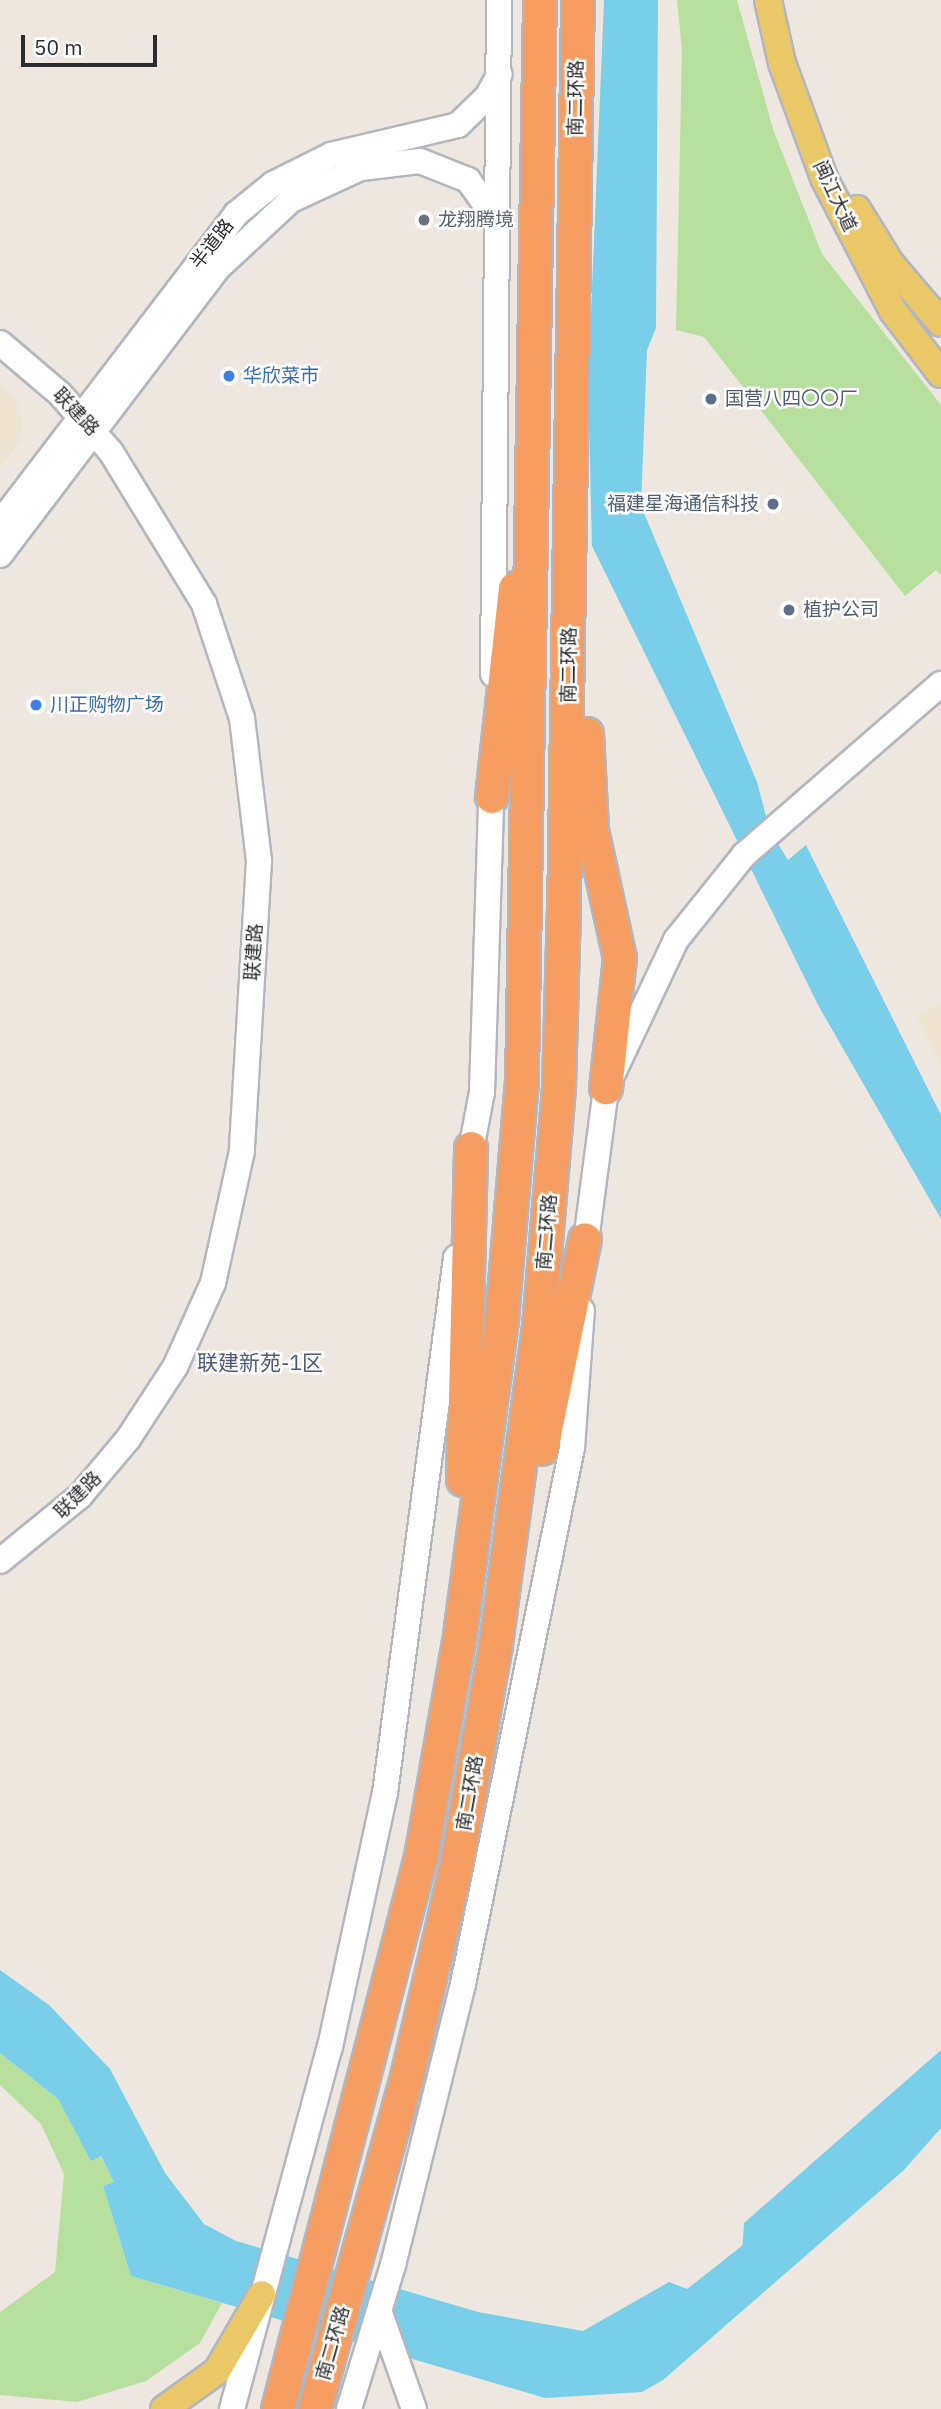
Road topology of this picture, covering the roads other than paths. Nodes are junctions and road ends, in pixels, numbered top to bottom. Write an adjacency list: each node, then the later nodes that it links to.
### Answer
1 (499, 0): 6 (main road)
2 (540, 0): 12 (highway, 南二环路)
3 (768, 0): 10 (main road, 闽江大道)
4 (785, 0): 8 (main road, 闽江大道)
5 (577, 15): 13 (highway, 南二环路)
6 (500, 74): 7 (main road); 11 (main road, 半道路)
7 (495, 218): 11 (main road, 半道路); 17 (main road)
8 (941, 323)
9 (0, 343): 11 (main road, 联建路)
10 (941, 374)
11 (89, 425): 14 (main road, 半道路); 15 (main road, 半道路); 21 (main road, 联建路)
12 (533, 498): 17 (highway); 22 (highway, 南二环路)
13 (572, 502): 18 (highway); 23 (highway, 南二环路)
14 (0, 523)
15 (0, 555)
16 (941, 684): 18 (main road)
17 (492, 797): 19 (main road)
18 (606, 1088): 20 (main road)
19 (471, 1148): 22 (highway); 24 (main road)
20 (585, 1239): 23 (highway); 25 (main road)
21 (0, 1561)
22 (460, 1635): 28 (highway, 南二环路)
23 (496, 1644): 29 (highway, 南二环路)
24 (262, 2294): 26 (main road); 27 (main road)
25 (380, 2313): 30 (main road); 31 (main road)
26 (164, 2409)
27 (232, 2409)
28 (278, 2409)
29 (315, 2409)
30 (349, 2409)
31 (414, 2409)

